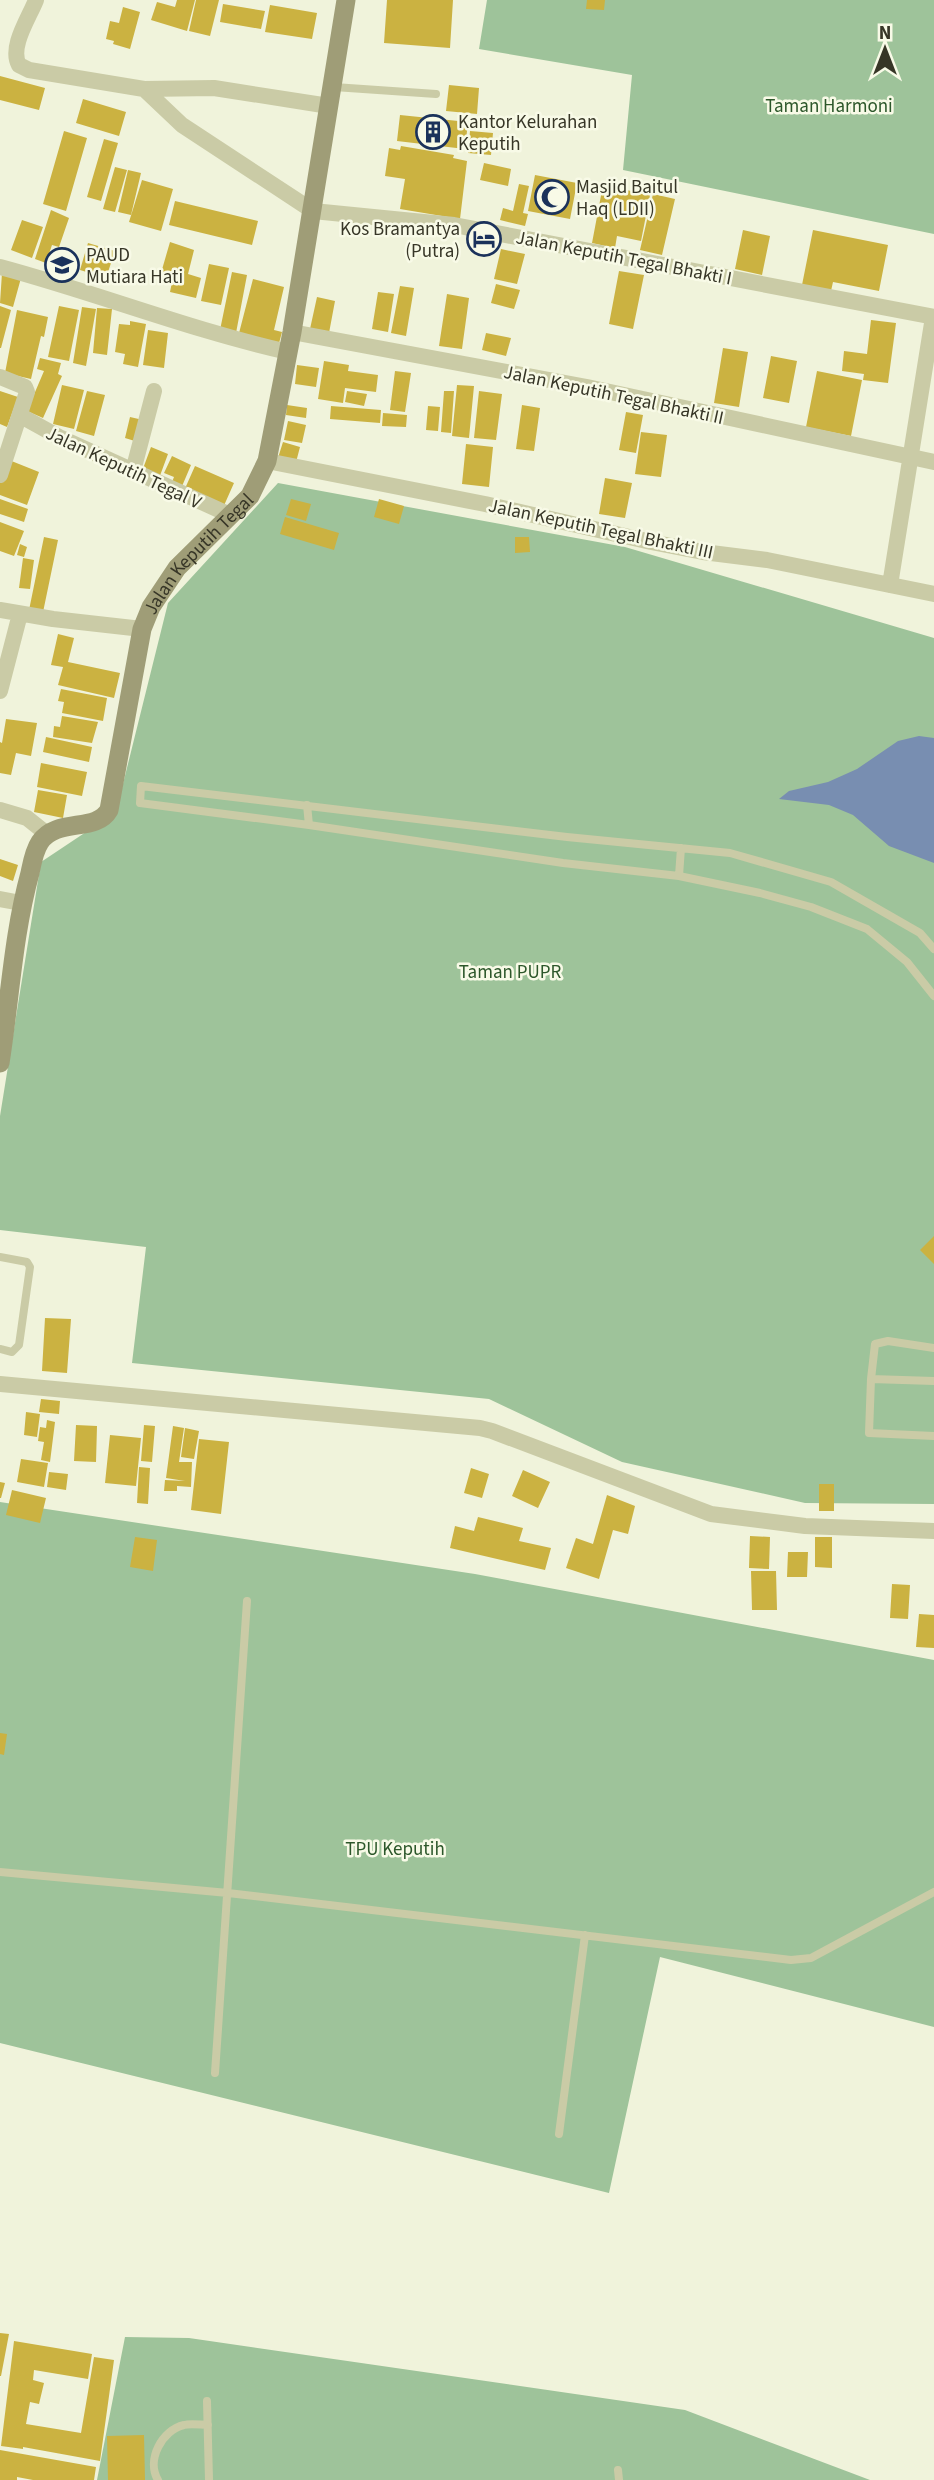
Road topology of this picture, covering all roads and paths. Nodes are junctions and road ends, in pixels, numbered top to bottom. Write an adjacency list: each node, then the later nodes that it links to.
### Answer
1 (36, 0): 3 (street)
2 (346, 0): 5 (main road, Jalan Keputih Tegal)
3 (144, 89): 5 (street); 6 (street)
4 (436, 94): 5 (lane)
5 (331, 96): 6 (main road, Jalan Keputih Tegal)
6 (313, 211): 8 (street, Jalan Keputih Tegal Bhakti I); 9 (main road, Jalan Keputih Tegal)
7 (0, 267): 10 (street)
8 (933, 317): 14 (street)
9 (292, 332): 10 (main road, Jalan Keputih Tegal); 14 (street, Jalan Keputih Tegal Bhakti II)
10 (288, 352): 15 (main road, Jalan Keputih Tegal)
11 (0, 377): 13 (street)
12 (153, 390): 17 (street)
13 (21, 416): 17 (street, Jalan Keputih Tegal V); 18 (street)
14 (910, 457): 16 (street, Jalan Keputih Tegal Bhakti II); 20 (street)
15 (267, 461): 19 (main road, Jalan Keputih Tegal); 20 (street, Jalan Keputih Tegal Bhakti III)
16 (934, 462)
17 (133, 471): 19 (street, Jalan Keputih Tegal V)
18 (0, 475)
19 (230, 515): 24 (main road, Jalan Keputih Tegal)
20 (890, 585): 21 (street, Jalan Keputih Tegal Bhakti III)
21 (934, 594)
22 (0, 610): 23 (street)
23 (20, 614): 24 (street); 25 (street)
24 (142, 629): 29 (main road, Jalan Keputih Tegal)
25 (0, 691)
26 (307, 805): 28 (lane); 28 (lane); 30 (lane)
27 (0, 810): 29 (street)
28 (309, 825): 31 (lane)
29 (47, 834): 33 (main road)
30 (681, 848): 31 (lane); 34 (lane)
31 (679, 876): 35 (lane)
32 (0, 899): 33 (street)
33 (21, 903): 36 (main road)
34 (934, 949)
35 (934, 996)
36 (1, 1053)
37 (0, 1257): 39 (lane)
38 (934, 1348): 40 (lane)
39 (0, 1349)
40 (871, 1379): 41 (lane); 43 (lane)
41 (934, 1381)
42 (0, 1384): 44 (street)
43 (934, 1436)
44 (934, 1531)
45 (247, 1601): 47 (lane)
46 (0, 1872): 47 (lane)
47 (228, 1892): 49 (lane); 50 (lane)
48 (934, 1892): 49 (lane)
49 (585, 1935): 51 (lane)
50 (215, 2073)
51 (559, 2134)
52 (208, 2401): 53 (lane)
53 (208, 2425): 55 (lane); 56 (lane)
54 (618, 2470): 57 (lane)
55 (158, 2480)
56 (209, 2480)
57 (620, 2480)

